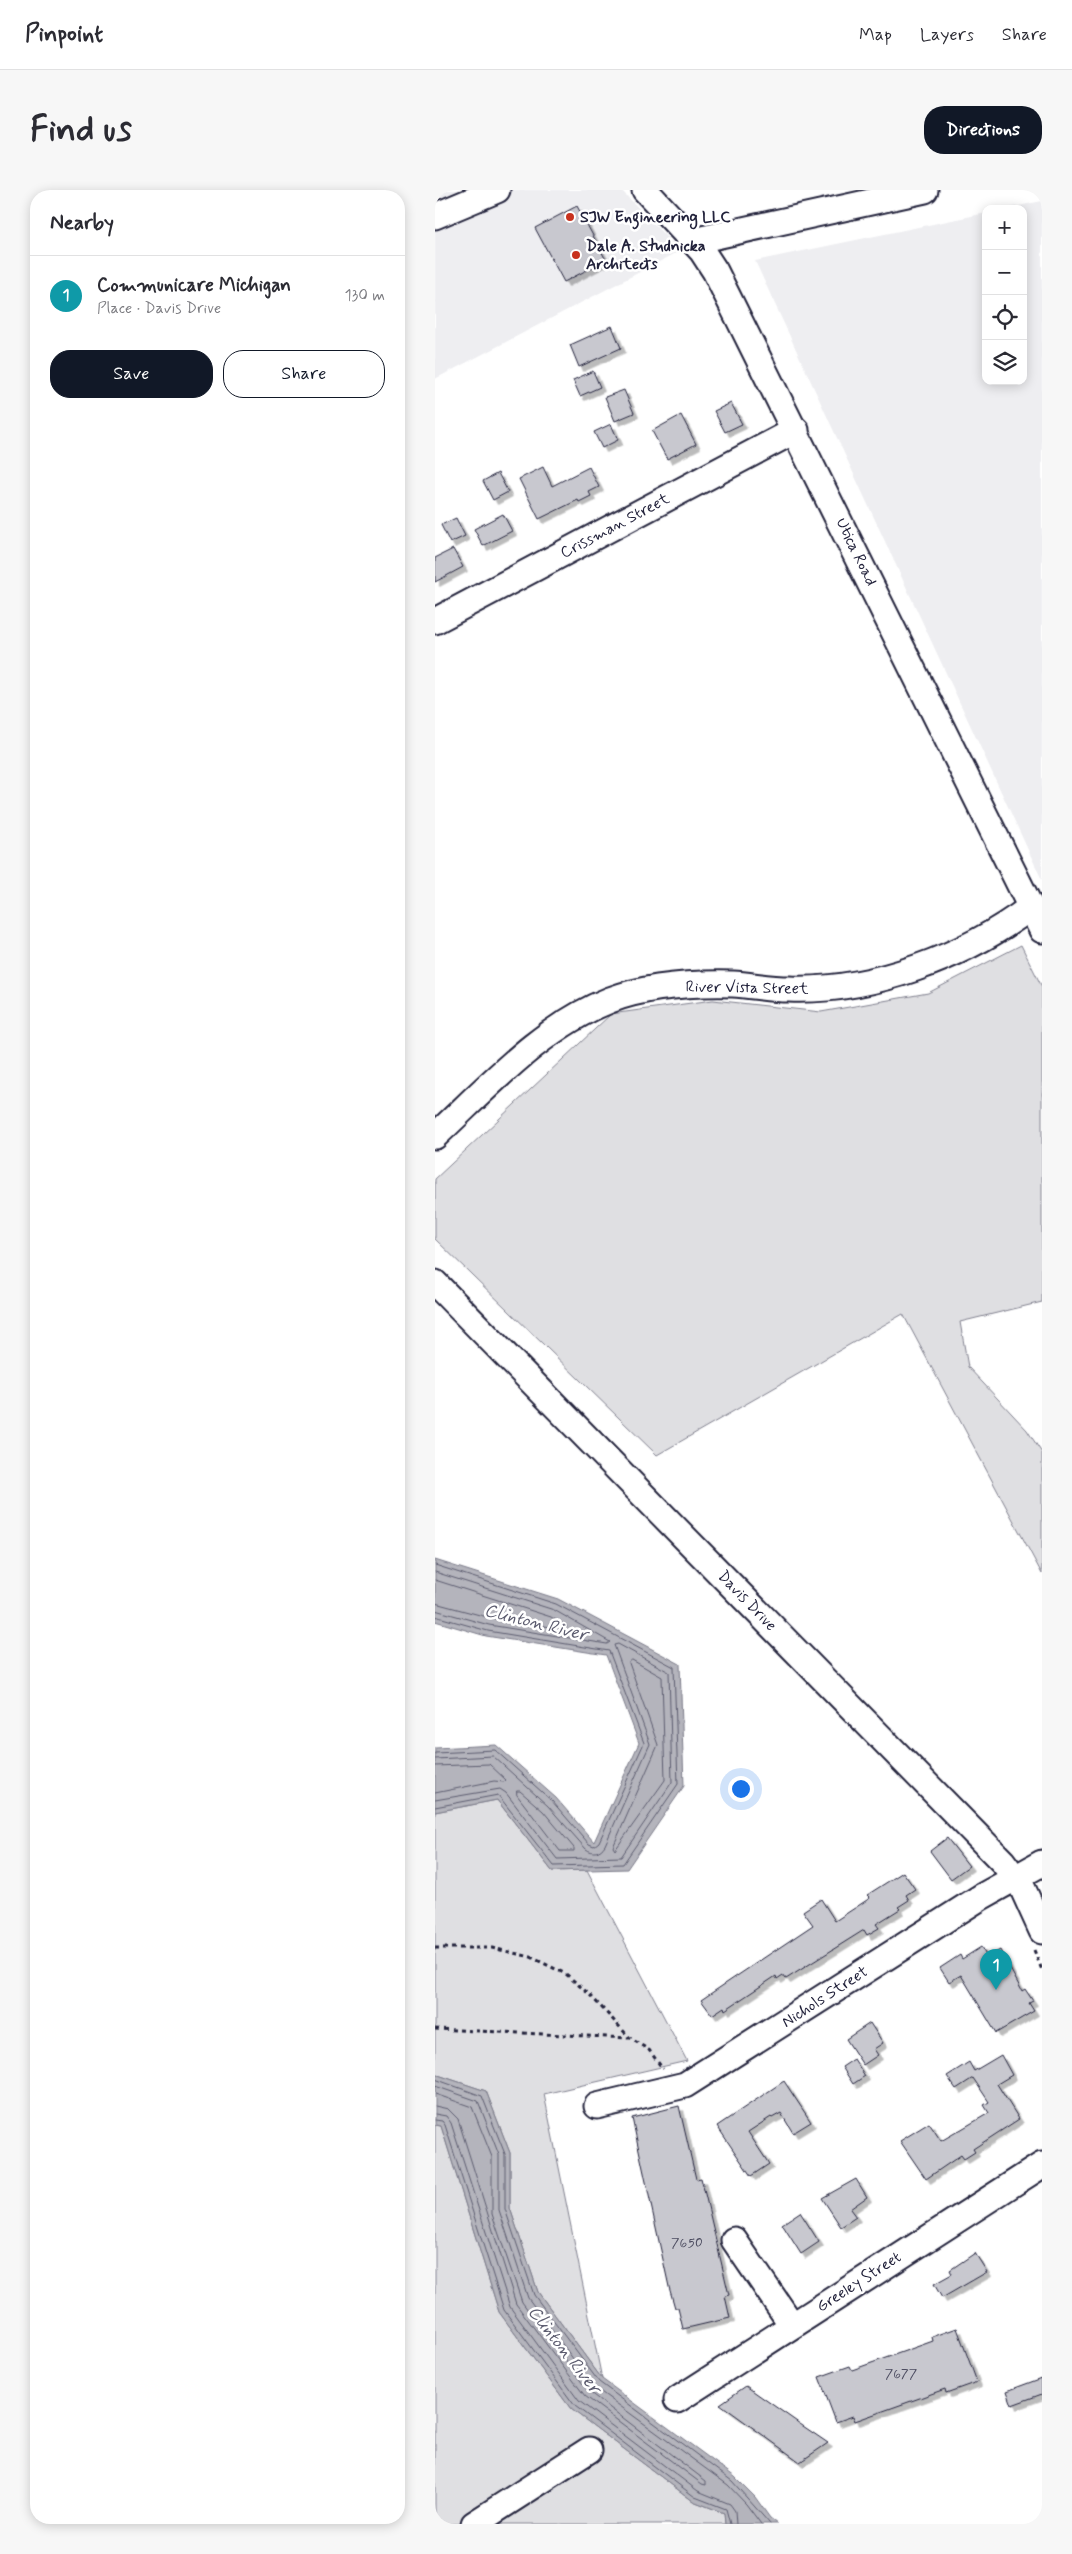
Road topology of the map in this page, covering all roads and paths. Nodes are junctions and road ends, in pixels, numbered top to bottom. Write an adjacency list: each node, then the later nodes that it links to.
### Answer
1 (497, 190): 4 (street)
2 (645, 190): 5 (street, Utica Road)
3 (925, 190): 5 (street)
4 (435, 216)
5 (693, 241): 6 (street, Utica Road)
6 (796, 430): 7 (street, Crissman Street); 8 (street, Utica Road)
7 (435, 621)
8 (1031, 907): 9 (street, Utica Road); 10 (street, River Vista Street)
9 (1042, 930)
10 (435, 1136)
11 (435, 1283): 13 (street, Davis Drive)
12 (1042, 1863): 13 (street, Nichols Street)
13 (1016, 1878): 14 (street, Davis Drive); 20 (street, Nichols Street)
14 (1036, 1937): 16 (path)
15 (435, 1948): 18 (path)
16 (1042, 1970)
17 (435, 2029): 18 (path)
18 (629, 2038): 19 (path)
19 (668, 2077)
20 (597, 2106)
21 (1042, 2165): 23 (street, Greeley Street)
22 (734, 2240): 23 (street)
23 (792, 2326): 24 (street, Greeley Street)
24 (677, 2400)
25 (589, 2450): 26 (street)
26 (474, 2524)

